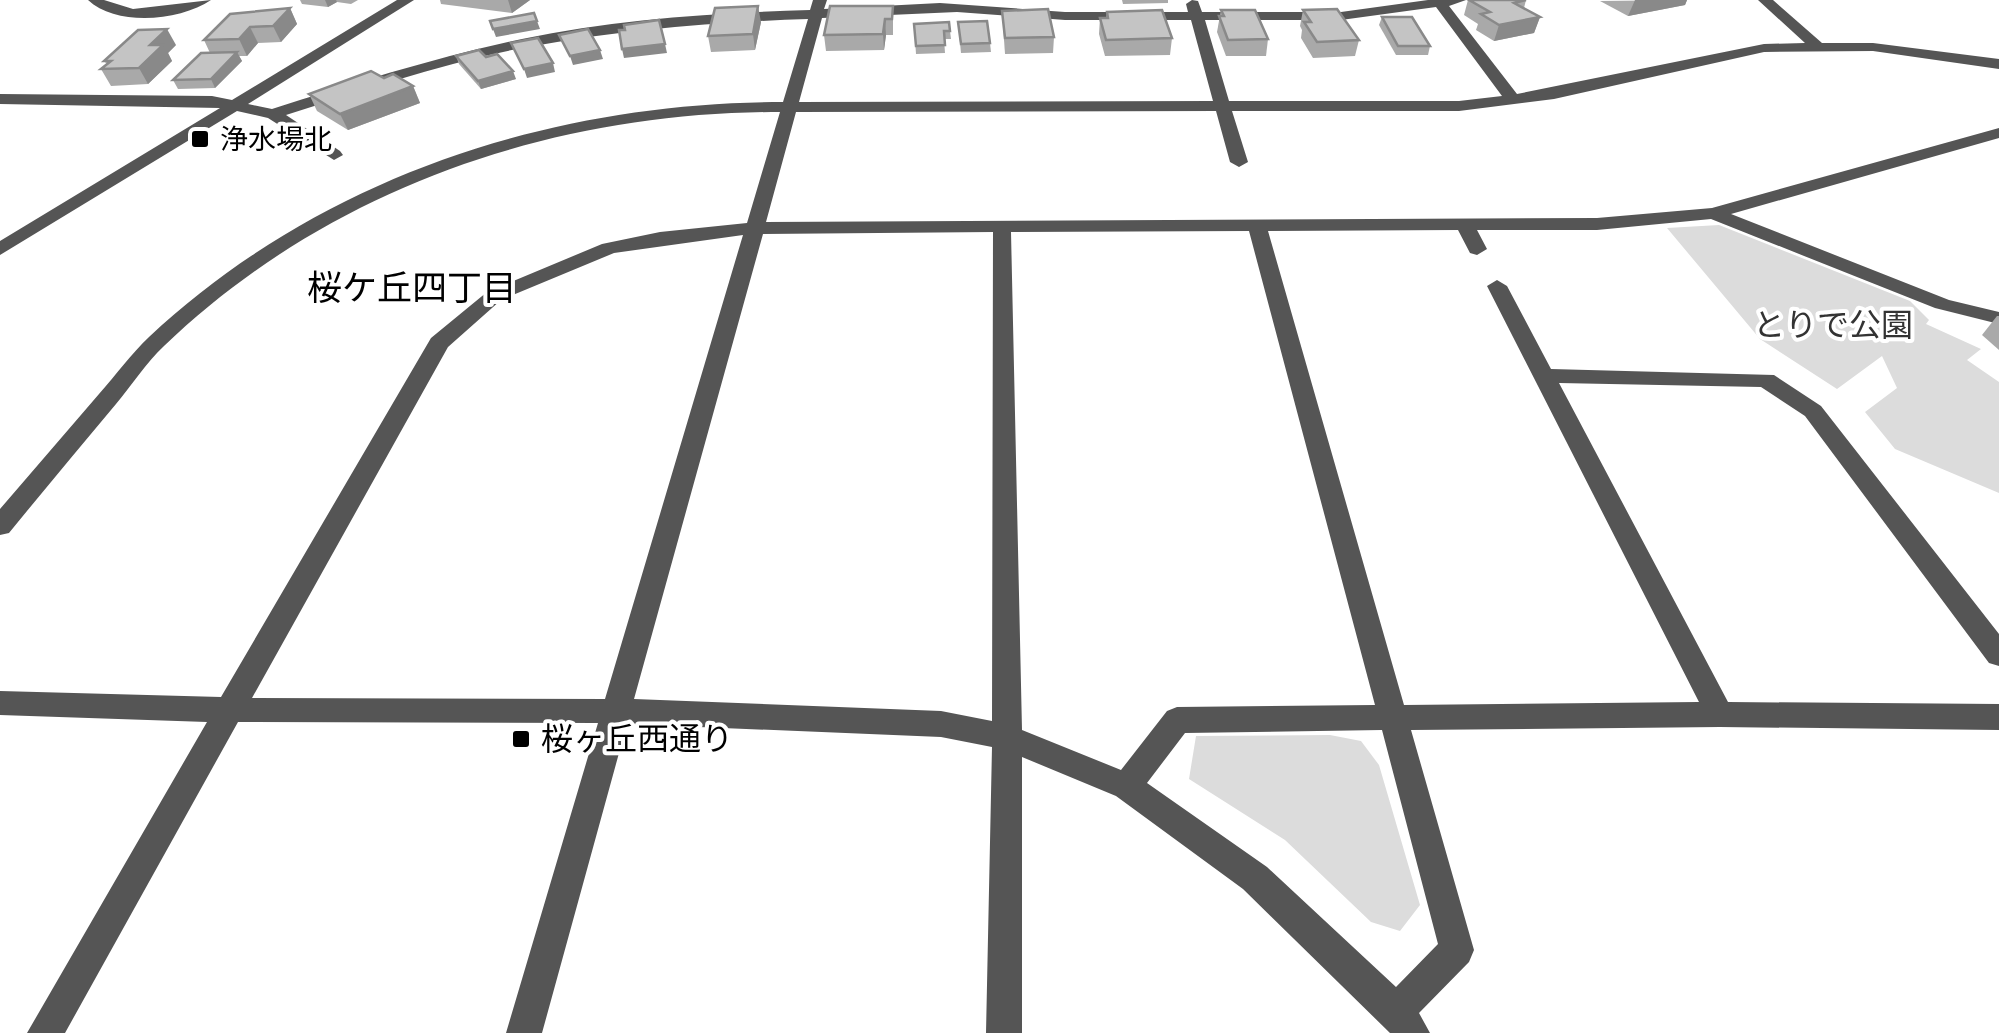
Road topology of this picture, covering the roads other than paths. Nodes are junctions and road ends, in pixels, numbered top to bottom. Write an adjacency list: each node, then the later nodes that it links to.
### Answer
1 (94, 0): 2 (street)
2 (204, 0)
3 (407, 0): 16 (street)
4 (897, 0): 10 (street)
5 (1458, 0): 7 (street)
6 (1765, 0): 11 (street)
7 (1440, 4): 9 (street); 14 (street)
8 (818, 7): 10 (street); 17 (street); 19 (street)
9 (1194, 8): 10 (street); 18 (street)
10 (954, 10)
11 (1816, 45): 12 (street); 14 (street)
12 (1999, 64)
13 (0, 100): 15 (street)
14 (1512, 100): 18 (street)
15 (38, 101): 16 (street); 20 (street)
16 (236, 104): 19 (street); 29 (street)
17 (791, 105): 18 (street); 27 (street); 34 (street)
18 (1224, 106): 23 (street)
19 (273, 114): 22 (street)
20 (0, 121)
21 (1999, 133): 24 (street)
22 (334, 156)
23 (1239, 162)
24 (1713, 214): 26 (street); 32 (street)
25 (1257, 225): 26 (street); 28 (street); 40 (street)
26 (1464, 226): 30 (street)
27 (752, 228): 28 (street); 37 (street); 38 (street)
28 (1002, 229): 42 (street)
29 (0, 249)
30 (1477, 249)
31 (1496, 286): 33 (street)
32 (1999, 318)
33 (1546, 376): 35 (street); 39 (street)
34 (0, 526)
35 (1999, 655)
36 (0, 703): 37 (street)
37 (232, 710): 38 (street); 45 (street)
38 (616, 711): 42 (street); 46 (street)
39 (1720, 714): 40 (street); 41 (street)
40 (1392, 716): 43 (street); 44 (street)
41 (1999, 717)
42 (1007, 737): 43 (street); 47 (street)
43 (1127, 786): 44 (street)
44 (1404, 1022)
45 (44, 1033)
46 (524, 1033)
47 (1004, 1033)

